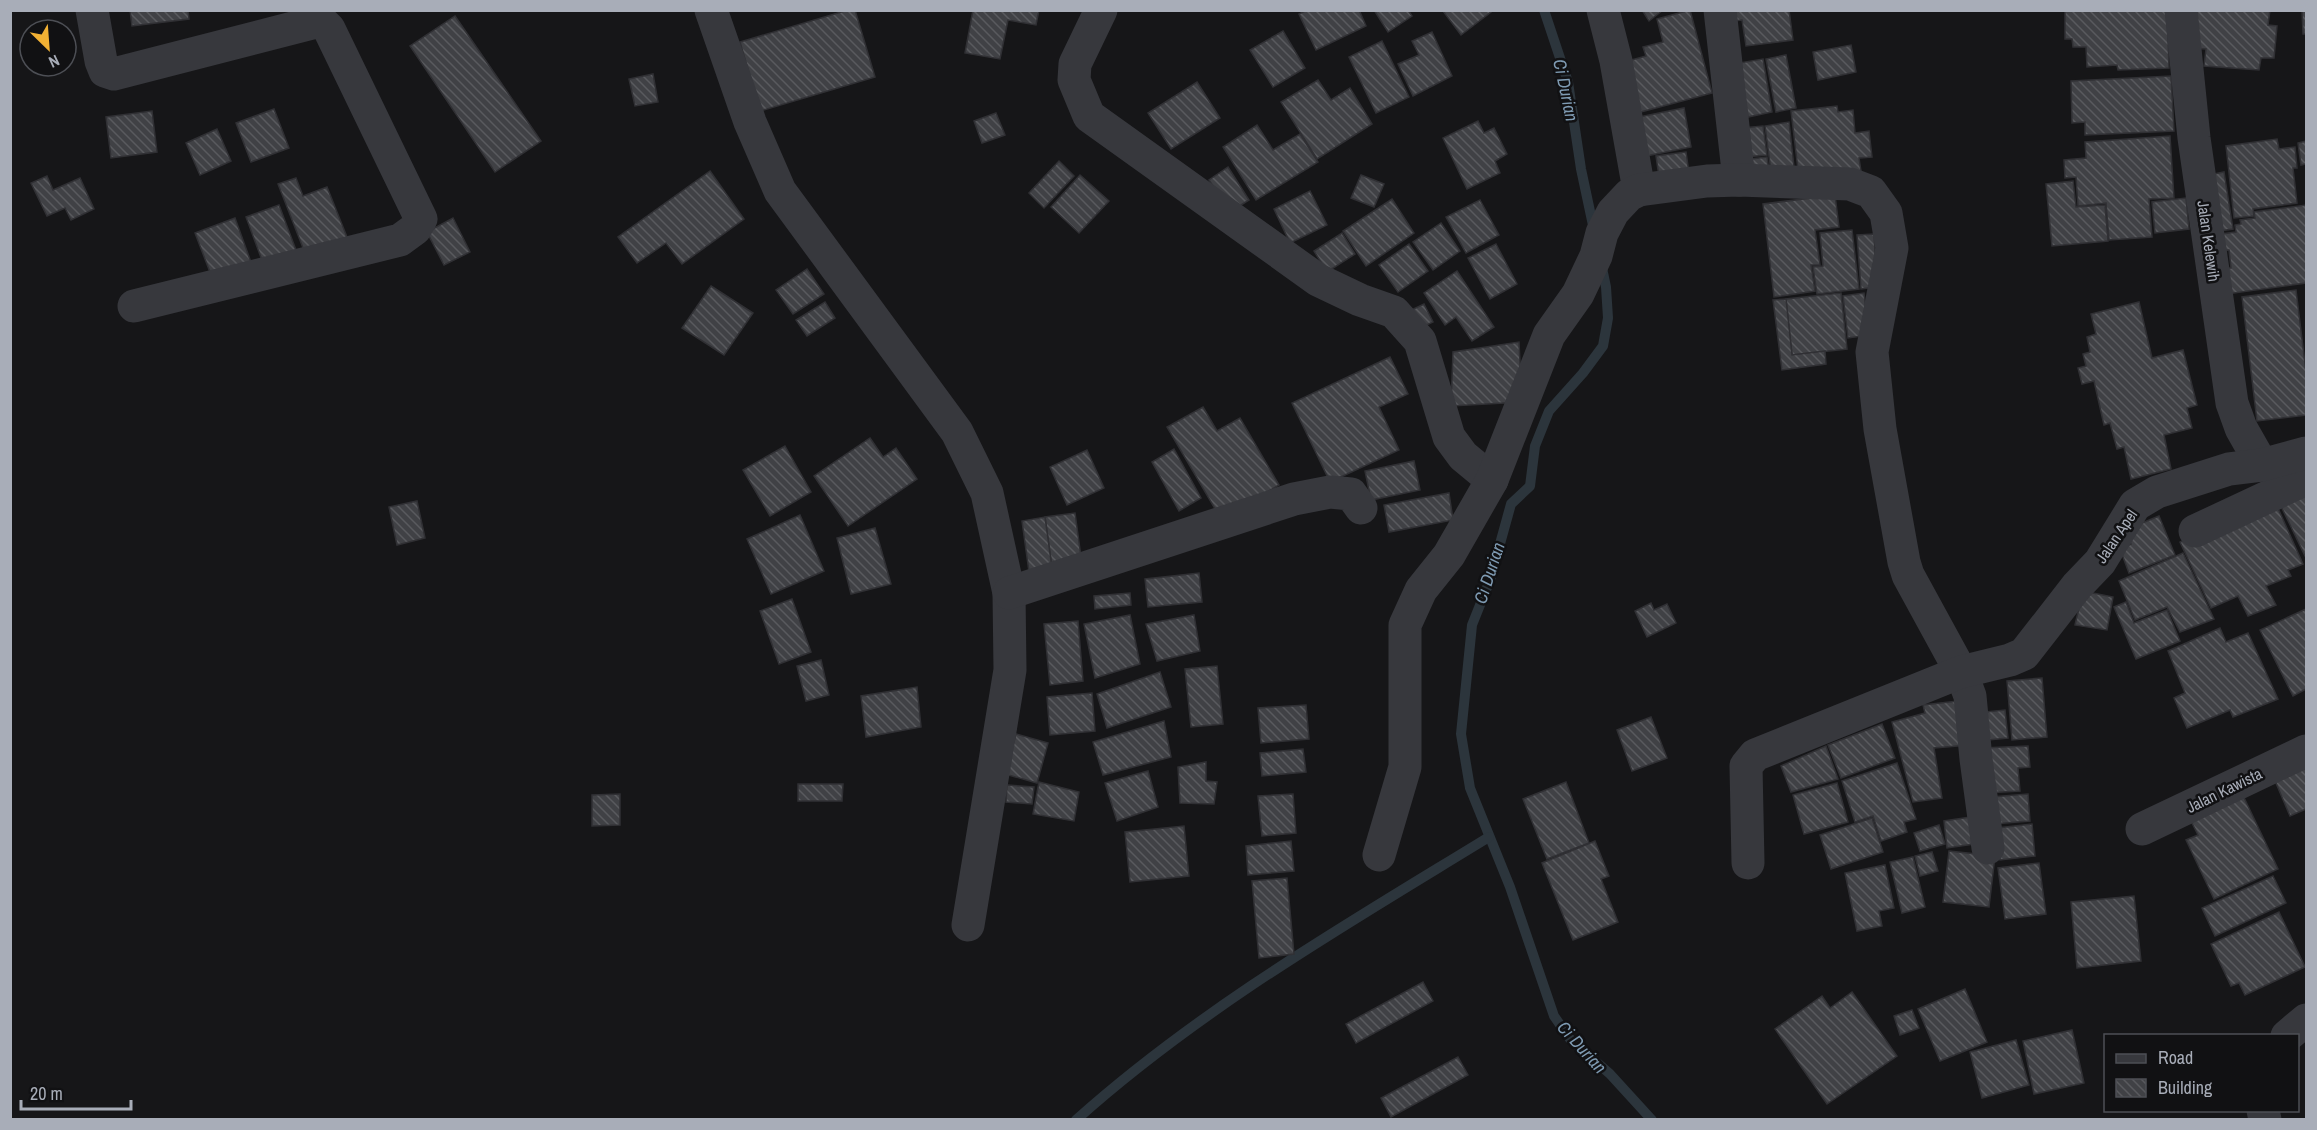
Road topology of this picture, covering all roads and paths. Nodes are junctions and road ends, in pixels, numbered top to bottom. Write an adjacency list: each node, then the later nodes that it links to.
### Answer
1 (92, 10): 9 (street)
2 (711, 10): 16 (street)
3 (1101, 10): 13 (street)
4 (1603, 10): 8 (street)
5 (1720, 10): 7 (street)
6 (2181, 10): 11 (street, Jalan Kelewih)
7 (1739, 180): 8 (street); 17 (street)
8 (1634, 193): 13 (street)
9 (134, 306)
10 (2307, 453): 11 (street, Jalan Apel)
11 (2262, 465): 17 (street, Jalan Apel)
12 (2307, 478): 15 (street)
13 (1492, 480): 21 (street)
14 (1361, 508): 16 (street)
15 (2195, 531)
16 (1009, 593): 23 (street)
17 (1961, 672): 20 (street); 22 (street, Jalan Apel)
18 (2307, 751): 19 (street, Jalan Kawista)
19 (2142, 829)
20 (1988, 848)
21 (1379, 855)
22 (1748, 863)
23 (968, 925)
24 (2307, 1020): 25 (street)
25 (2288, 1034)

